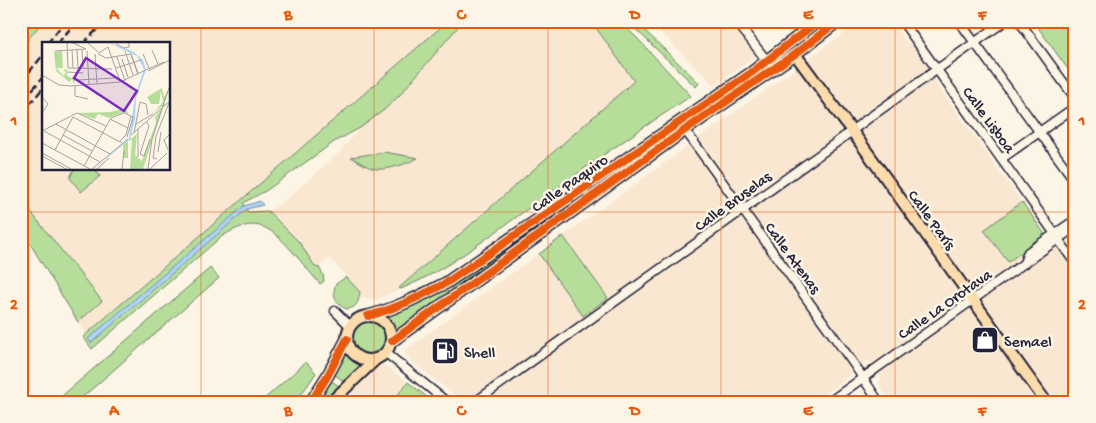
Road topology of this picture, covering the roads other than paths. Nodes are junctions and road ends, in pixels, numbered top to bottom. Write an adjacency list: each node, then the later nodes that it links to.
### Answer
1 (736, 21): 13 (street)
2 (795, 21): 9 (street)
3 (818, 21): 9 (main road, Calle Paquiro)
4 (838, 21): 12 (main road, Calle Paquiro)
5 (902, 21): 14 (street, Calle Lisboa)
6 (959, 21): 10 (street)
7 (1005, 21): 10 (street, Calle Bruselas)
8 (1019, 21): 15 (street)
9 (802, 34): 11 (main road, Calle Paquiro); 12 (main road)
10 (975, 42): 14 (street, Calle Bruselas); 19 (street)
11 (777, 53): 12 (main road); 13 (main road, Calle Paquiro)
12 (794, 54): 17 (main road, Calle Paquiro); 18 (main road, Calle París)
13 (767, 61): 29 (main road, Calle Paquiro)
14 (936, 70): 18 (street, Calle Bruselas); 20 (street, Calle Lisboa)
15 (1075, 98)
16 (1075, 106): 19 (street)
17 (685, 130): 22 (street, Calle Atenas); 32 (main road, Calle Paquiro)
18 (852, 131): 22 (street, Calle Bruselas); 27 (main road, Calle París)
19 (1040, 132): 20 (street); 21 (street)
20 (1001, 159): 25 (street, Calle Lisboa)
21 (1075, 180)
22 (743, 210): 35 (street, Calle Atenas); 39 (street, Calle Bruselas)
23 (1075, 220): 25 (street)
24 (1075, 227): 25 (street)
25 (1057, 237): 26 (street, Calle Lisboa); 27 (street, Calle La Orotava)
26 (1075, 263)
27 (973, 299): 35 (street, Calle La Orotava); 42 (main road, Calle París)
28 (335, 311): 30 (street)
29 (368, 316): 30 (main road); 32 (main road)
30 (350, 326): 31 (main road)
31 (347, 339): 34 (main road); 37 (main road)
32 (392, 341): 33 (main road)
33 (386, 353): 34 (main road); 38 (street)
34 (375, 360): 36 (main road)
35 (862, 378): 40 (street, Calle La Orotava); 41 (street, Calle Atenas)
36 (336, 400)
37 (311, 402)
38 (447, 402)
39 (475, 402)
40 (829, 402)
41 (879, 402)
42 (1046, 402)

